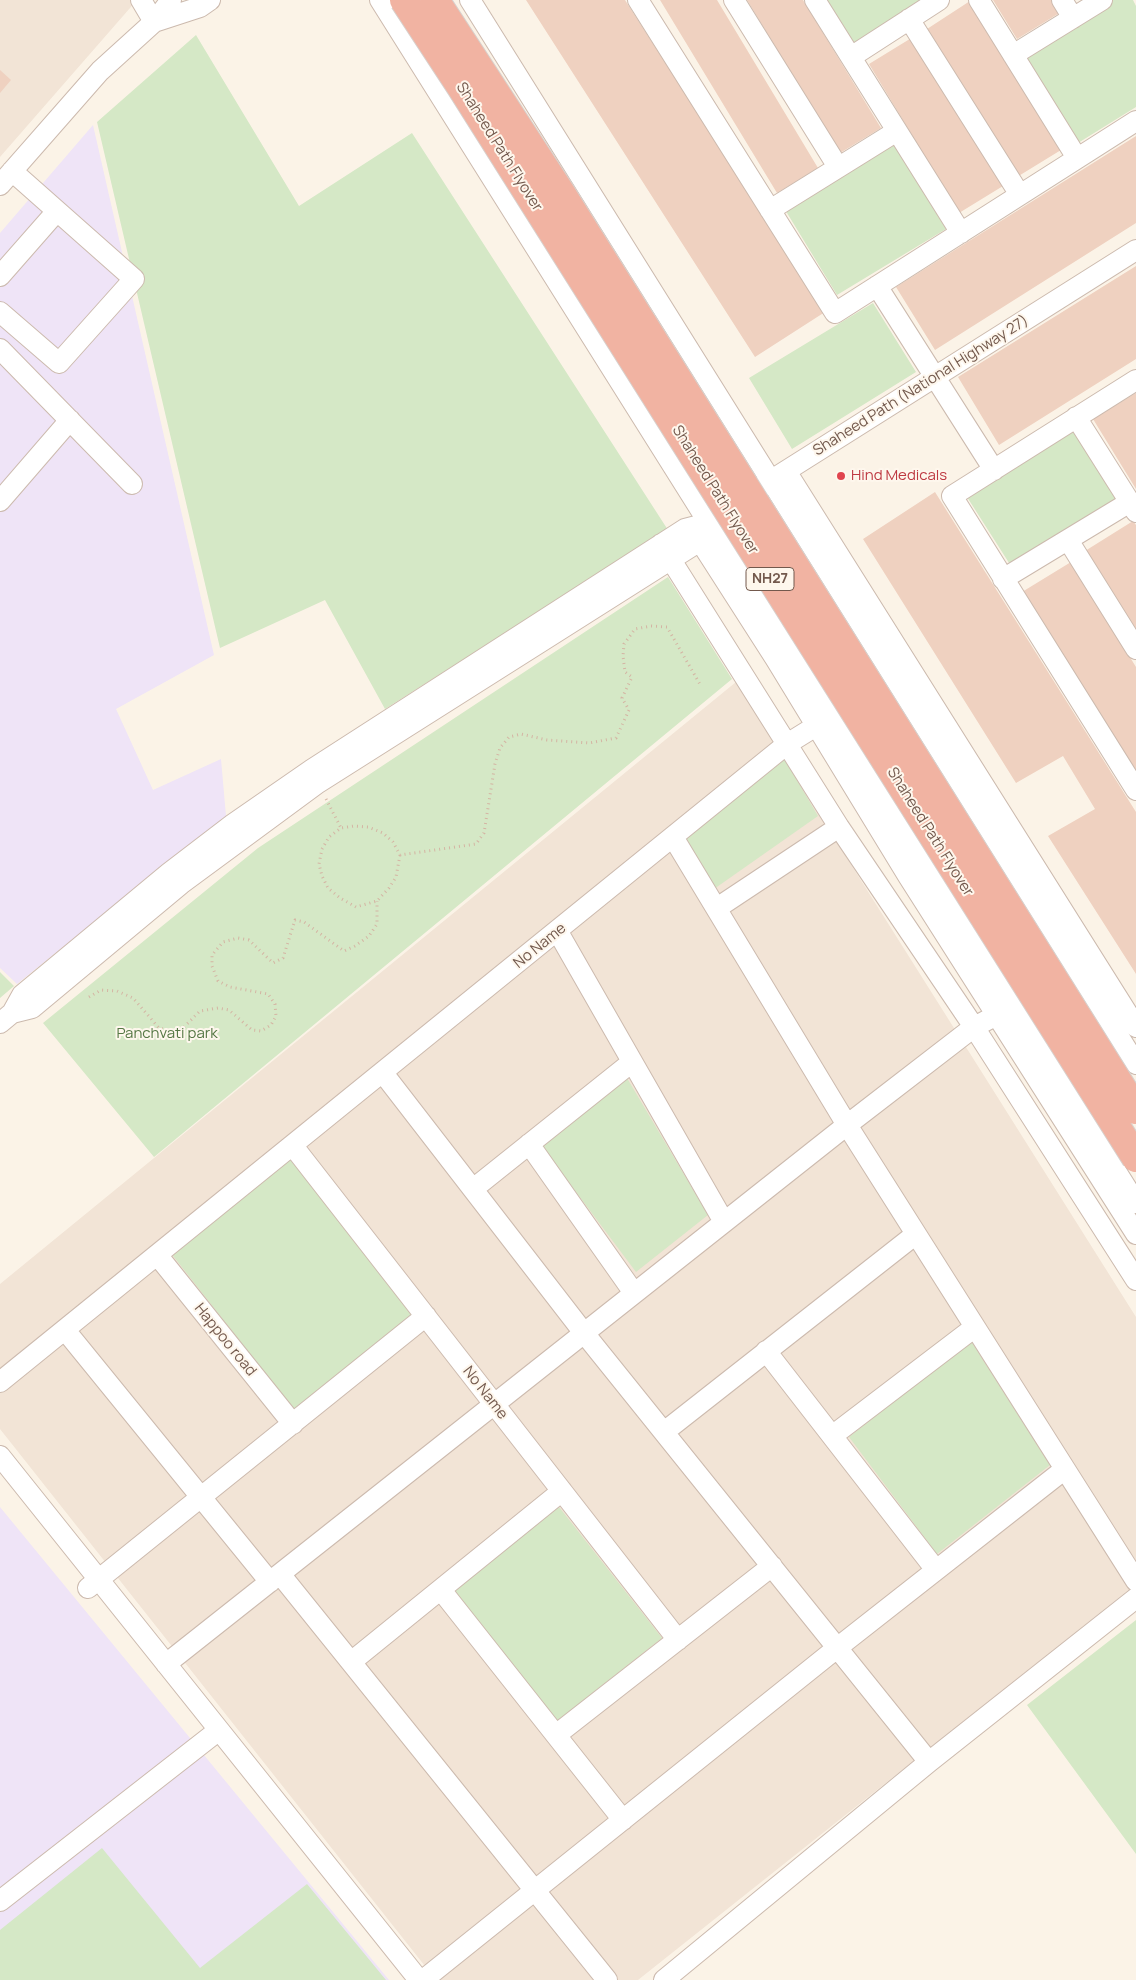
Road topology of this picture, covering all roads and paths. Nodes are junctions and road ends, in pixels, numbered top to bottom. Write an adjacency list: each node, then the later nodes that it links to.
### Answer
1 (141, 0): 17 (street)
2 (171, 0): 17 (street)
3 (210, 0): 17 (street)
4 (380, 0): 43 (street)
5 (404, 0): 73 (highway, Shaheed Path Flyover / NH27, bridge)
6 (435, 0): 69 (highway, Shaheed Path Flyover / NH27, bridge)
7 (470, 0): 39 (street)
8 (638, 0): 26 (street)
9 (734, 0): 23 (street)
10 (815, 0): 19 (street)
11 (939, 0): 16 (street)
12 (979, 0): 18 (street)
13 (1062, 0): 15 (street)
14 (1102, 0): 15 (street)
15 (1073, 18): 18 (street)
16 (909, 19): 19 (street); 25 (street)
17 (154, 22): 24 (street)
18 (1013, 55): 22 (street)
19 (851, 57): 21 (street)
20 (1136, 121): 22 (street)
21 (897, 131): 23 (street); 28 (street)
22 (1077, 158): 25 (street)
23 (838, 167): 26 (street)
24 (6, 178): 27 (street)
25 (1020, 195): 28 (street)
26 (770, 210): 31 (street)
27 (57, 211): 30 (street); 32 (street)
28 (961, 232): 31 (street)
29 (1136, 250): 34 (street, Shaheed Path (National Highway 27))
30 (0, 276)
31 (877, 286): 34 (street)
32 (0, 312)
33 (0, 349): 37 (street)
34 (934, 378): 38 (street); 39 (street, Shaheed Path (National Highway 27))
35 (1136, 380): 36 (street)
36 (1076, 418): 38 (street); 42 (street)
37 (70, 420): 40 (street); 41 (street)
38 (994, 470): 47 (street)
39 (778, 476): 43 (street, Shaheed Path (National Highway 27)); 65 (street); 67 (street)
40 (132, 484)
41 (0, 501)
42 (1133, 507): 44 (street)
43 (708, 523): 45 (street); 46 (street); 75 (street)
44 (1068, 540): 47 (street); 48 (street)
45 (700, 541): 46 (street); 50 (street)
46 (666, 552): 51 (street); 52 (street); 63 (street)
47 (1003, 579): 53 (street)
48 (1136, 649)
49 (701, 686): 57 (path)
50 (816, 726): 51 (street, No Name); 62 (street)
51 (786, 744): 54 (street); 56 (street, No Name)
52 (318, 783): 55 (path); 63 (street)
53 (1136, 790)
54 (839, 827): 59 (street); 64 (street)
55 (341, 828): 57 (path); 58 (path)
56 (674, 837): 59 (street); 60 (street, No Name)
57 (400, 855): 58 (path)
58 (377, 901): 61 (path)
59 (717, 908): 70 (street)
60 (558, 932): 66 (street); 68 (street, No Name)
61 (89, 997)
62 (997, 1015): 64 (street); 78 (street)
63 (6, 1018)
64 (974, 1027): 70 (street); 80 (street)
65 (1136, 1027)
66 (632, 1062): 71 (street); 76 (street)
67 (1136, 1064)
68 (383, 1073): 72 (street, No Name); 74 (street)
69 (1136, 1110)
70 (848, 1125): 76 (street); 77 (street)
71 (529, 1144): 74 (street); 81 (street)
72 (293, 1146): 79 (street, No Name); 82 (street, No Name)
73 (1136, 1158)
74 (472, 1189): 85 (street)
75 (1136, 1203)
76 (724, 1222): 81 (street)
77 (916, 1234): 83 (street); 86 (street)
78 (1136, 1234)
79 (158, 1256): 84 (street, No Name); 89 (street, Happoo road)
80 (1136, 1280)
81 (634, 1293): 85 (street)
82 (426, 1316): 88 (street, No Name); 89 (street)
83 (975, 1327): 91 (street); 93 (street)
84 (65, 1330): 87 (street, No Name); 96 (street)
85 (584, 1333): 88 (street); 90 (street)
86 (766, 1351): 90 (street); 91 (street)
87 (0, 1382)
88 (494, 1404): 95 (street, No Name); 99 (street)
89 (293, 1424): 96 (street)
90 (664, 1432): 97 (street)
91 (832, 1436): 98 (street)
92 (0, 1456): 101 (street)
93 (1065, 1469): 98 (street); 100 (street)
94 (0, 1478): 101 (street)
95 (562, 1491): 102 (street); 104 (street, No Name)
96 (201, 1498): 99 (street); 101 (street)
97 (772, 1566): 104 (street); 105 (street)
98 (936, 1570): 105 (street)
99 (275, 1578): 106 (street); 107 (street)
100 (1136, 1581)
101 (94, 1584): 107 (street); 108 (street)
102 (441, 1590): 106 (street); 109 (street)
103 (1136, 1598): 110 (street)
104 (678, 1640): 109 (street)
105 (838, 1648): 110 (street); 111 (street)
106 (351, 1662): 112 (street)
107 (166, 1664): 108 (street)
108 (214, 1734): 113 (street); 114 (street); 115 (street)
109 (556, 1735): 111 (street)
110 (929, 1762): 117 (street)
111 (623, 1820): 112 (street)
112 (534, 1891): 115 (street); 116 (street)
113 (0, 1901)
114 (403, 1980)
115 (421, 1980)
116 (607, 1980)
117 (664, 1980)

